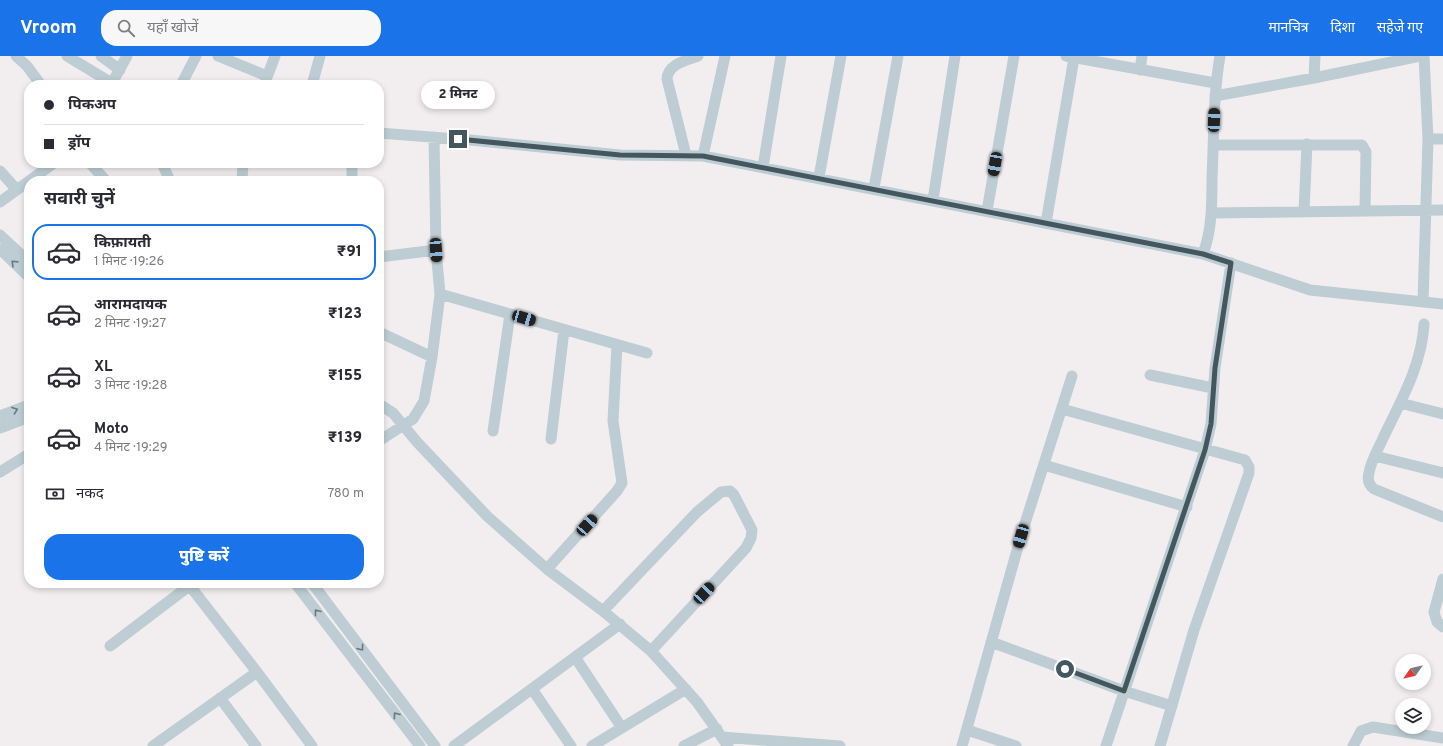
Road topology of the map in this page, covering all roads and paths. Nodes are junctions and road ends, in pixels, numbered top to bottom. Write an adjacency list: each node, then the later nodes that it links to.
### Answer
1 (16, 56): 25 (street)
2 (67, 56): 26 (street)
3 (101, 56): 22 (street)
4 (128, 56): 22 (street)
5 (196, 56): 28 (street)
6 (218, 56): 29 (street)
7 (275, 56): 30 (street)
8 (320, 56): 31 (street)
9 (698, 56): 40 (street)
10 (725, 56): 41 (street)
11 (781, 56): 42 (street)
12 (841, 56): 48 (street)
13 (898, 56): 50 (street)
14 (955, 56): 52 (street)
15 (1014, 56): 57 (street)
16 (1142, 56): 23 (street)
17 (1220, 56): 32 (street)
18 (1315, 56): 24 (street)
19 (1420, 56): 24 (street)
20 (1424, 56): 36 (street)
21 (1077, 57): 23 (street); 60 (street)
22 (120, 70): 27 (street)
23 (1140, 70): 32 (street)
24 (1314, 78): 33 (street)
25 (37, 80)
26 (106, 80)
27 (115, 80)
28 (184, 80)
29 (263, 80)
30 (265, 80)
31 (313, 80)
32 (1215, 83): 33 (street)
33 (1215, 96): 39 (street)
34 (384, 133): 35 (street)
35 (434, 137): 40 (street); 63 (street)
36 (1428, 139): 37 (street); 55 (street)
37 (1443, 139)
38 (1307, 144): 39 (street); 54 (street); 58 (street)
39 (1214, 145): 59 (street)
40 (686, 156): 41 (street)
41 (703, 156): 42 (street)
42 (762, 167): 48 (street)
43 (47, 168): 46 (street)
44 (94, 168): 47 (street)
45 (0, 171): 51 (street)
46 (36, 176)
47 (102, 176)
48 (819, 177): 50 (street)
49 (24, 185): 51 (street)
50 (874, 188): 52 (street)
51 (17, 190): 53 (street)
52 (933, 200): 57 (street)
53 (0, 202)
54 (1365, 210): 55 (street); 58 (street)
55 (1426, 210): 56 (street); 70 (street)
56 (1443, 210)
57 (987, 211): 60 (street)
58 (1304, 211): 59 (street)
59 (1211, 213): 64 (street)
60 (1046, 223): 64 (street)
61 (0, 235): 66 (street)
62 (0, 249): 68 (street, one-way to 62)
63 (436, 250): 65 (street); 69 (street)
64 (1203, 254): 67 (street)
65 (384, 256)
66 (24, 257)
67 (1231, 263): 70 (street); 81 (street)
68 (24, 272)
69 (440, 294): 72 (street); 78 (street)
70 (1423, 302): 71 (street)
71 (1443, 304)
72 (510, 314): 74 (street); 91 (street)
73 (1424, 324): 82 (street)
74 (564, 330): 76 (street); 93 (street)
75 (384, 334): 78 (street)
76 (617, 345): 77 (street); 102 (street)
77 (647, 353)
78 (432, 357): 89 (street)
79 (1150, 374): 81 (street)
80 (1072, 376): 85 (street)
81 (1213, 388): 94 (street)
82 (1400, 403): 86 (street); 95 (street)
83 (24, 407): 87 (street, one-way to 83)
84 (384, 408): 89 (street)
85 (1062, 409): 94 (street); 97 (street)
86 (1443, 414)
87 (0, 416)
88 (24, 419): 90 (street)
89 (404, 426): 92 (street); 102 (street)
90 (0, 428)
91 (493, 431)
92 (384, 438)
93 (551, 439)
94 (1205, 450): 100 (street); 120 (street)
95 (1375, 456): 99 (street); 101 (street)
96 (24, 457): 98 (street)
97 (1044, 465): 100 (street); 111 (street)
98 (0, 472)
99 (1443, 473)
100 (1187, 507): 118 (street)
101 (1443, 517)
102 (547, 569): 108 (street)
103 (1443, 579): 110 (street)
104 (187, 588): 112 (street)
105 (193, 588): 115 (street)
106 (299, 588): 129 (street, one-way to 106)
107 (316, 588): 130 (street, one-way to 130)
108 (603, 610): 109 (street); 113 (street)
109 (620, 624): 113 (street); 114 (street)
110 (1443, 627)
111 (991, 642): 118 (street); 122 (street)
112 (110, 646)
113 (651, 650): 117 (street)
114 (576, 656): 116 (street); 121 (street)
115 (257, 672): 119 (street); 128 (street)
116 (532, 689): 131 (street); 132 (street)
117 (686, 689): 121 (street); 123 (street)
118 (1124, 691): 120 (street); 138 (street)
119 (220, 698): 126 (street); 127 (street)
120 (1172, 706): 139 (street)
121 (622, 728): 133 (street)
122 (966, 730): 136 (street); 137 (street)
123 (722, 737): 125 (street); 134 (street)
124 (1443, 738): 140 (street)
125 (807, 745): 135 (street)
126 (153, 746)
127 (256, 746)
128 (312, 746)
129 (420, 746)
130 (435, 746)
131 (454, 746)
132 (571, 746)
133 (592, 746)
134 (684, 746)
135 (840, 746)
136 (962, 746)
137 (1016, 746)
138 (1106, 746)
139 (1160, 746)
140 (1353, 746)

